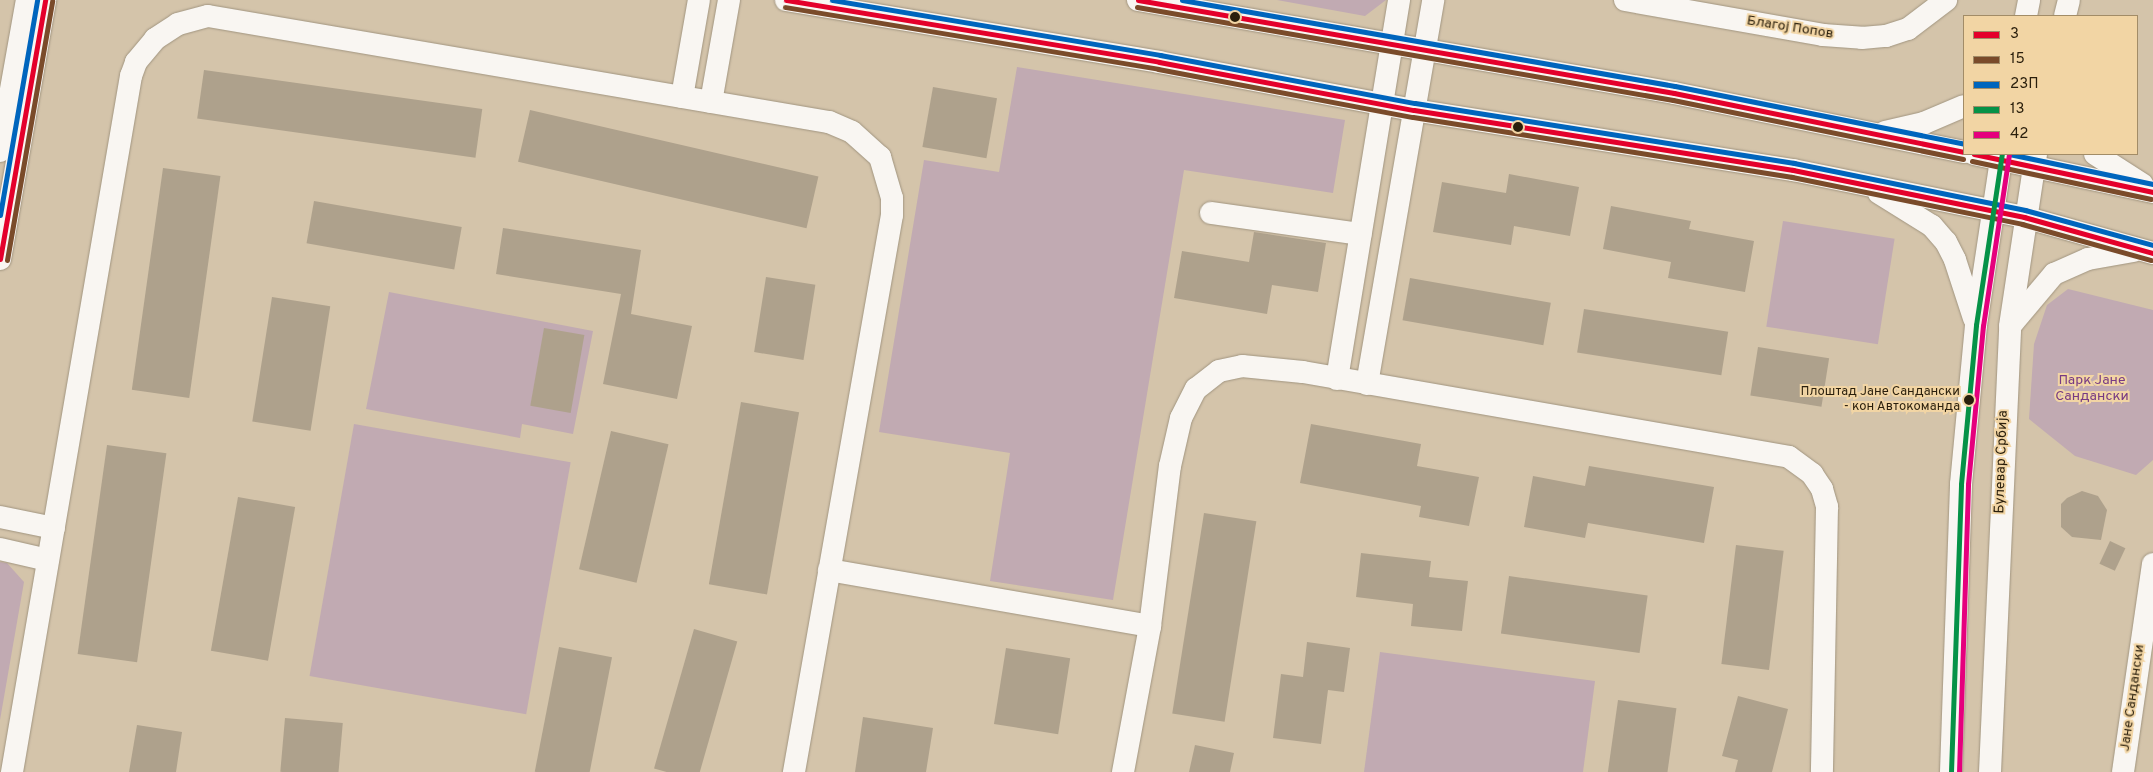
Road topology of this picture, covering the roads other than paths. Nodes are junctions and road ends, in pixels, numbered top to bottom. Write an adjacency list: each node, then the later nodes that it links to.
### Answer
1 (27, 0): 23 (street)
2 (46, 0): 36 (street)
3 (699, 0): 17 (street)
4 (729, 0): 18 (street)
5 (786, 0): 19 (street)
6 (1138, 0): 15 (street)
7 (1399, 0): 15 (street)
8 (1433, 0): 16 (street)
9 (1625, 0): 10 (street, Благој Попов)
10 (1946, 0)
11 (2029, 0): 13 (street)
12 (2069, 0): 14 (street)
13 (2026, 15)
14 (2065, 15)
15 (1392, 43): 16 (street); 19 (street)
16 (1424, 48): 21 (street); 22 (street)
17 (682, 97): 18 (street); 42 (street)
18 (711, 102): 46 (street)
19 (1382, 104): 21 (street); 34 (street)
20 (1963, 106): 22 (street)
21 (1414, 110): 29 (street); 40 (street)
22 (1878, 133): 24 (street)
23 (0, 152)
24 (1963, 152)
25 (1983, 155): 27 (street)
26 (2097, 155): 30 (street)
27 (2002, 157): 28 (street); 31 (street)
28 (2034, 161): 30 (street); 33 (street, Булевар Србија)
29 (1863, 183): 31 (street); 37 (street)
30 (2153, 192)
31 (1994, 211): 33 (street); 37 (street)
32 (1211, 214): 34 (street)
33 (2024, 217): 35 (street); 38 (street, Булевар Србија)
34 (1361, 234): 39 (street)
35 (2147, 251): 38 (street)
36 (0, 259)
37 (1976, 325): 52 (street)
38 (2010, 326): 53 (street, Булевар Србија)
39 (1337, 379): 40 (street); 47 (street)
40 (1367, 384): 51 (street)
41 (0, 518): 42 (street)
42 (54, 528): 44 (street)
43 (0, 549): 44 (street)
44 (48, 560): 48 (street)
45 (2153, 564): 54 (street, Јане Сандански)
46 (829, 570): 47 (street); 49 (street)
47 (1150, 626): 50 (street)
48 (12, 772)
49 (794, 772)
50 (1122, 772)
51 (1822, 772)
52 (1951, 772)
53 (1990, 772)
54 (2123, 772)

